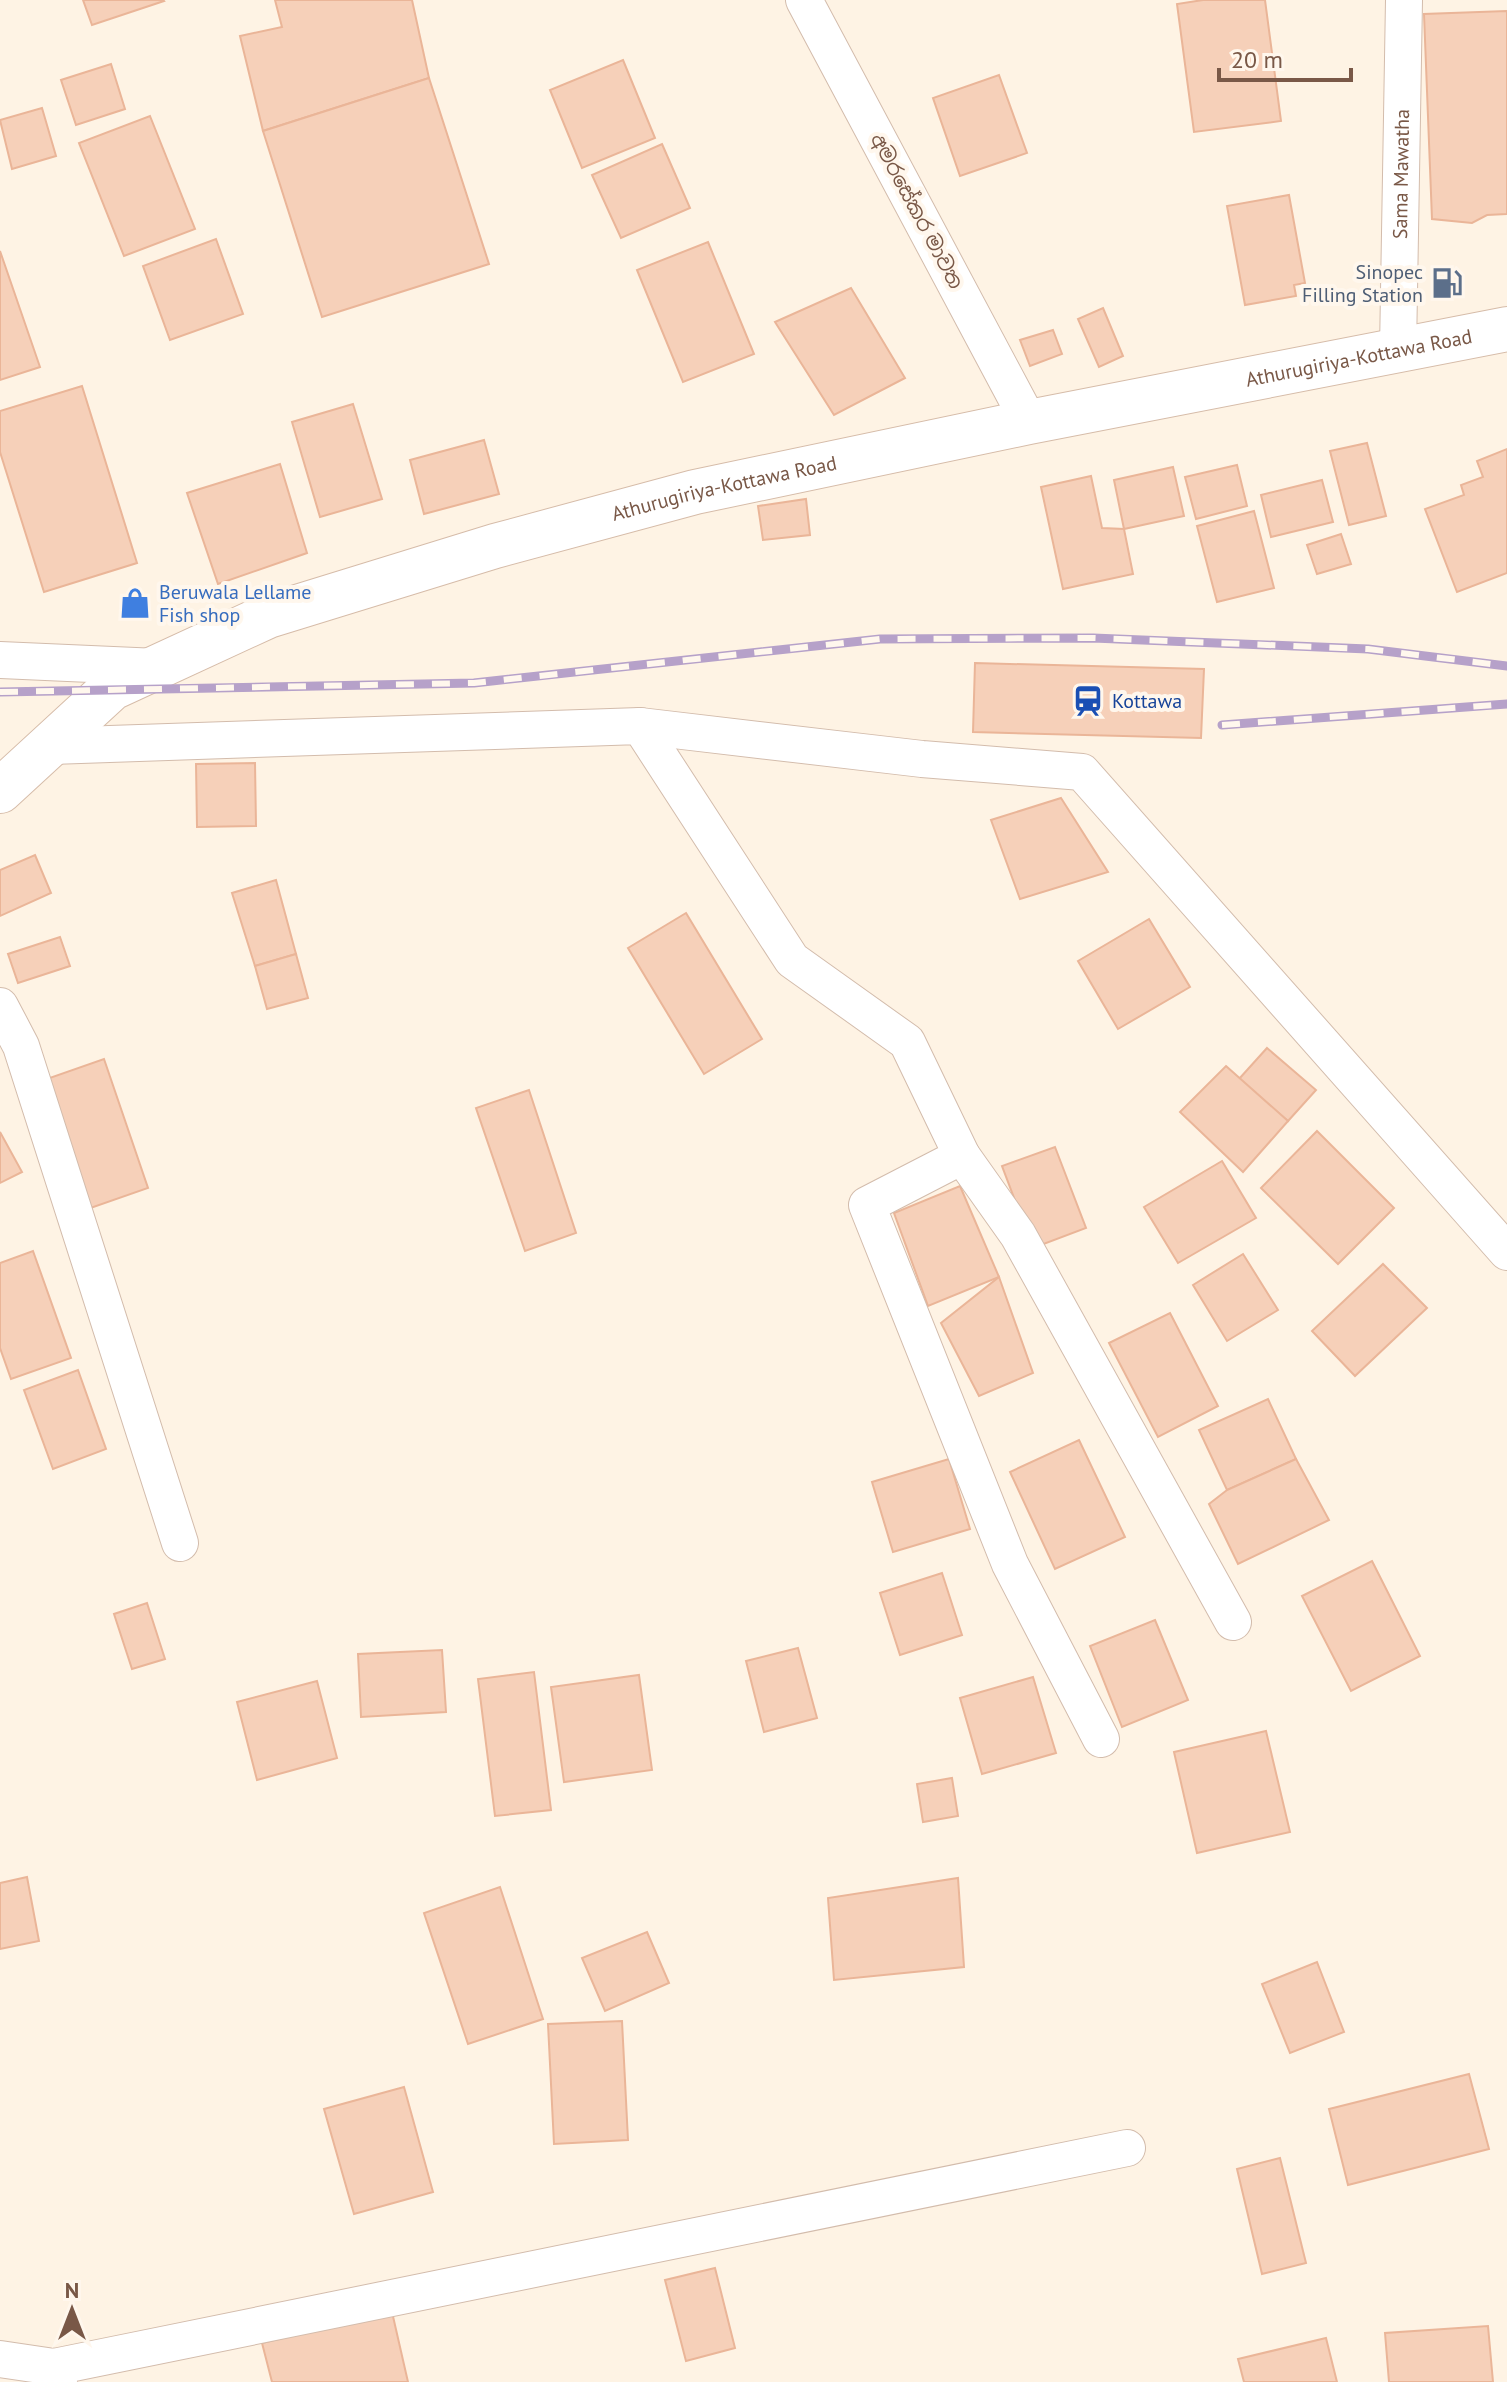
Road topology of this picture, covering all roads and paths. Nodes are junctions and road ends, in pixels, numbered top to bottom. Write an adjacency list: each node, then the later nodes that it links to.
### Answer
1 (804, 0): 5 (street, අමරසේකර මාවත)
2 (1404, 0): 4 (street, Sama Mawatha)
3 (1507, 329): 4 (main road, Athurugiriya-Kottawa Road)
4 (1398, 350): 5 (main road, Athurugiriya-Kottawa Road)
5 (1029, 422): 7 (main road, Athurugiriya-Kottawa Road)
6 (0, 660): 7 (street)
7 (160, 667): 9 (main road, Athurugiriya-Kottawa Road)
8 (640, 726): 9 (street); 12 (street); 13 (street)
9 (51, 746): 10 (main road, Athurugiriya-Kottawa Road)
10 (0, 791)
11 (0, 1006): 14 (street)
12 (962, 1156): 15 (street); 16 (street)
13 (1507, 1252)
14 (180, 1543)
15 (1233, 1622)
16 (1101, 1739)
17 (1127, 2148): 19 (street)
18 (0, 2359): 19 (street)
19 (56, 2375)

